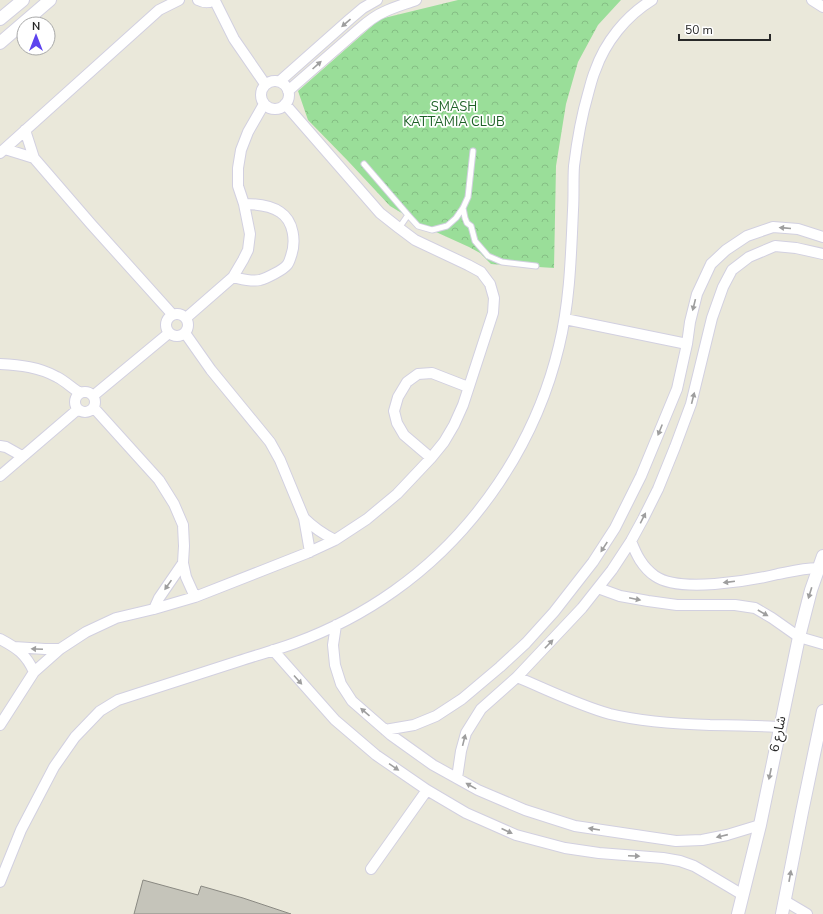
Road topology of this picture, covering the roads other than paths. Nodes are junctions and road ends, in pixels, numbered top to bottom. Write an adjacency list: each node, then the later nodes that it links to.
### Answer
1 (23, 0): 11 (street)
2 (50, 0): 12 (street)
3 (180, 0): 18 (street)
4 (198, 0): 5 (street)
5 (215, 0): 14 (street)
6 (377, 0): 13 (street, one-way to 13)
7 (416, 0): 15 (street, one-way to 7)
8 (652, 0): 33 (street)
9 (812, 0): 10 (street)
10 (823, 7)
11 (0, 19)
12 (0, 43)
13 (280, 82): 14 (street); 15 (street)
14 (265, 84): 16 (street)
15 (288, 91): 17 (street)
16 (264, 104): 17 (street); 23 (street)
17 (284, 104): 26 (street)
18 (25, 130): 20 (street); 21 (street)
19 (473, 150): 24 (lane)
20 (3, 151): 21 (street)
21 (34, 158): 31 (street)
22 (364, 164): 25 (lane)
23 (244, 204): 30 (street); 30 (street)
24 (463, 208): 25 (lane); 29 (lane)
25 (408, 215): 26 (lane)
26 (398, 228): 38 (street)
27 (823, 238): 36 (street, one-way to 36)
28 (823, 254): 49 (street, one-way to 28)
29 (536, 266)
30 (233, 277): 32 (street)
31 (172, 314): 32 (street); 34 (street)
32 (186, 318): 35 (street)
33 (565, 319): 36 (street); 57 (street)
34 (169, 333): 35 (street); 40 (street)
35 (185, 333): 47 (street)
36 (687, 344): 69 (street, one-way to 69)
37 (0, 364): 39 (street)
38 (468, 387): 45 (street); 45 (street)
39 (80, 393): 40 (street); 42 (street)
40 (94, 396): 41 (street)
41 (94, 408): 42 (street); 52 (street)
42 (77, 410): 44 (street)
43 (0, 446): 44 (street)
44 (22, 456): 46 (street)
45 (431, 458): 48 (street)
46 (0, 476)
47 (304, 518): 48 (street); 50 (street)
48 (335, 540): 50 (street)
49 (631, 541): 53 (street, one-way to 49); 54 (street)
50 (310, 552): 55 (street)
51 (823, 556): 53 (street, شارع 6)
52 (183, 563): 55 (street); 56 (street, one-way to 56)
53 (821, 568): 58 (street, شارع 6, one-way to 58)
54 (598, 588): 58 (street, one-way to 58); 65 (street, one-way to 54)
55 (195, 597): 56 (street)
56 (154, 609): 62 (street)
57 (336, 626): 63 (street); 69 (street, one-way to 57)
58 (799, 636): 60 (street); 68 (street, شارع 6)
59 (0, 639): 61 (street)
60 (823, 644)
61 (14, 647): 62 (street, one-way to 61); 64 (street)
62 (60, 649): 64 (street)
63 (273, 650): 71 (street, one-way to 71); 74 (street)
64 (34, 672): 67 (street)
65 (517, 677): 68 (street); 70 (street, one-way to 65)
66 (823, 711): 76 (street, one-way to 66)
67 (0, 725)
68 (780, 727): 72 (street, شارع 6, one-way to 72)
69 (385, 730): 70 (street)
70 (457, 778): 72 (street, one-way to 70)
71 (427, 790): 73 (street); 75 (street, one-way to 75)
72 (760, 825): 75 (street, شارع 6)
73 (370, 869)
74 (0, 882)
75 (743, 895): 77 (street, شارع 6)
76 (785, 902): 78 (street); 79 (street)
77 (738, 914)
78 (782, 914)
79 (807, 914)

